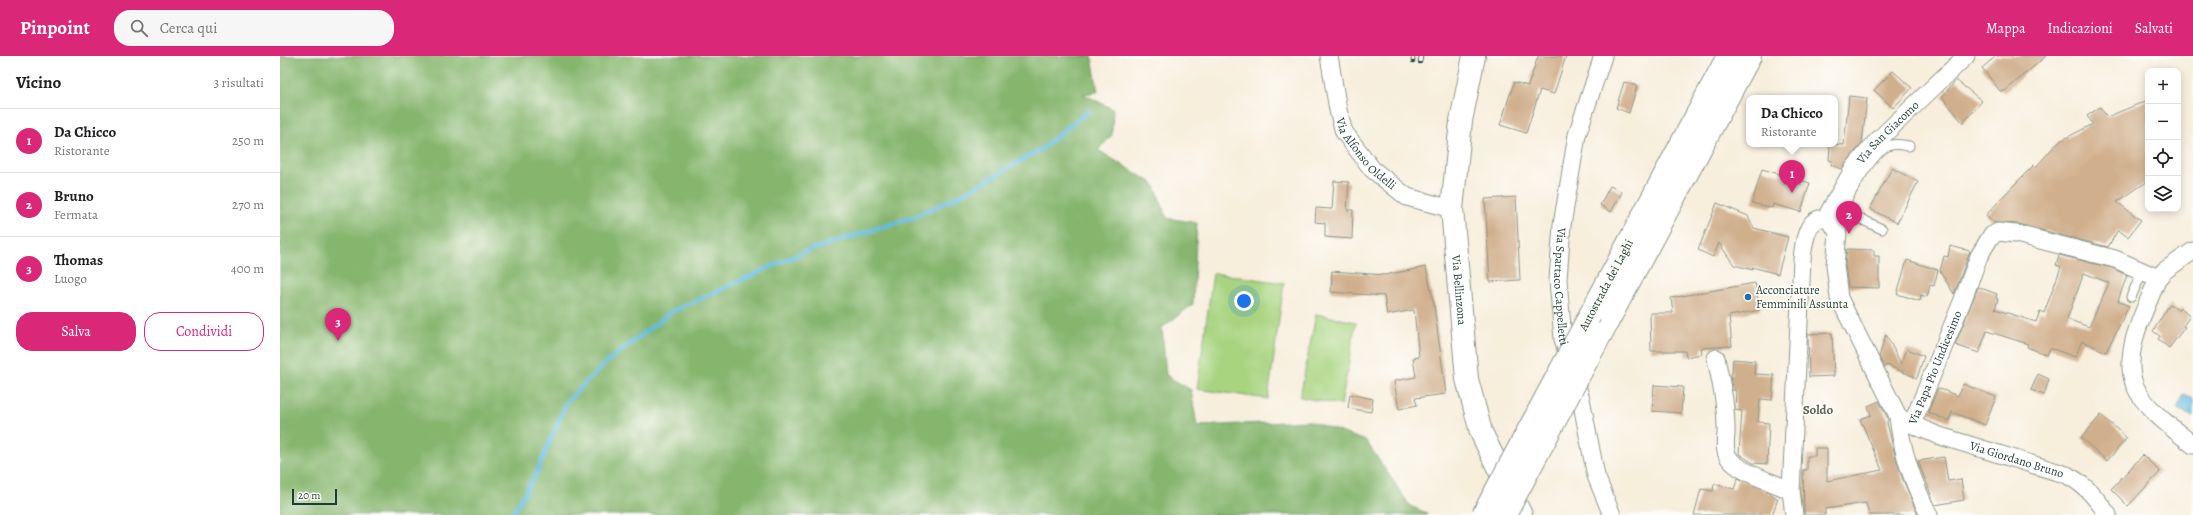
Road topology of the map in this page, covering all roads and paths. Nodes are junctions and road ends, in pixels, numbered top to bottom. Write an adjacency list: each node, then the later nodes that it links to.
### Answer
1 (1329, 56): 8 (street, Via Alfonso Oldelli)
2 (1474, 56): 8 (main road, Via Bellinzona)
3 (1603, 56): 24 (street, Via Spartaco Cappelletti)
4 (1728, 56): 21 (main road, Autostrada dei Laghi, bridge)
5 (1750, 56): 22 (main road, Autostrada dei Laghi, bridge)
6 (1966, 56): 10 (street, Via San Giacomo)
7 (1909, 146): 9 (lane)
8 (1452, 209): 23 (main road, Via Bellinzona)
9 (1842, 210): 10 (lane); 11 (lane)
10 (1829, 222): 17 (street, Via Papa Pio Undicesimo); 19 (street)
11 (1882, 229)
12 (2190, 255): 14 (street)
13 (2142, 270): 14 (street, Via Papa Pio Undicesimo); 15 (lane); 17 (street, Via Papa Pio Undicesimo)
14 (2158, 278): 18 (street)
15 (2130, 297)
16 (1716, 358): 19 (street)
17 (1905, 420): 20 (street); 26 (street, Via Giordano Bruno)
18 (2193, 444)
19 (1791, 491): 25 (street)
20 (1926, 508)
21 (1483, 515)
22 (1505, 515)
23 (1521, 515)
24 (1612, 515)
25 (1794, 515)
26 (2108, 515)

